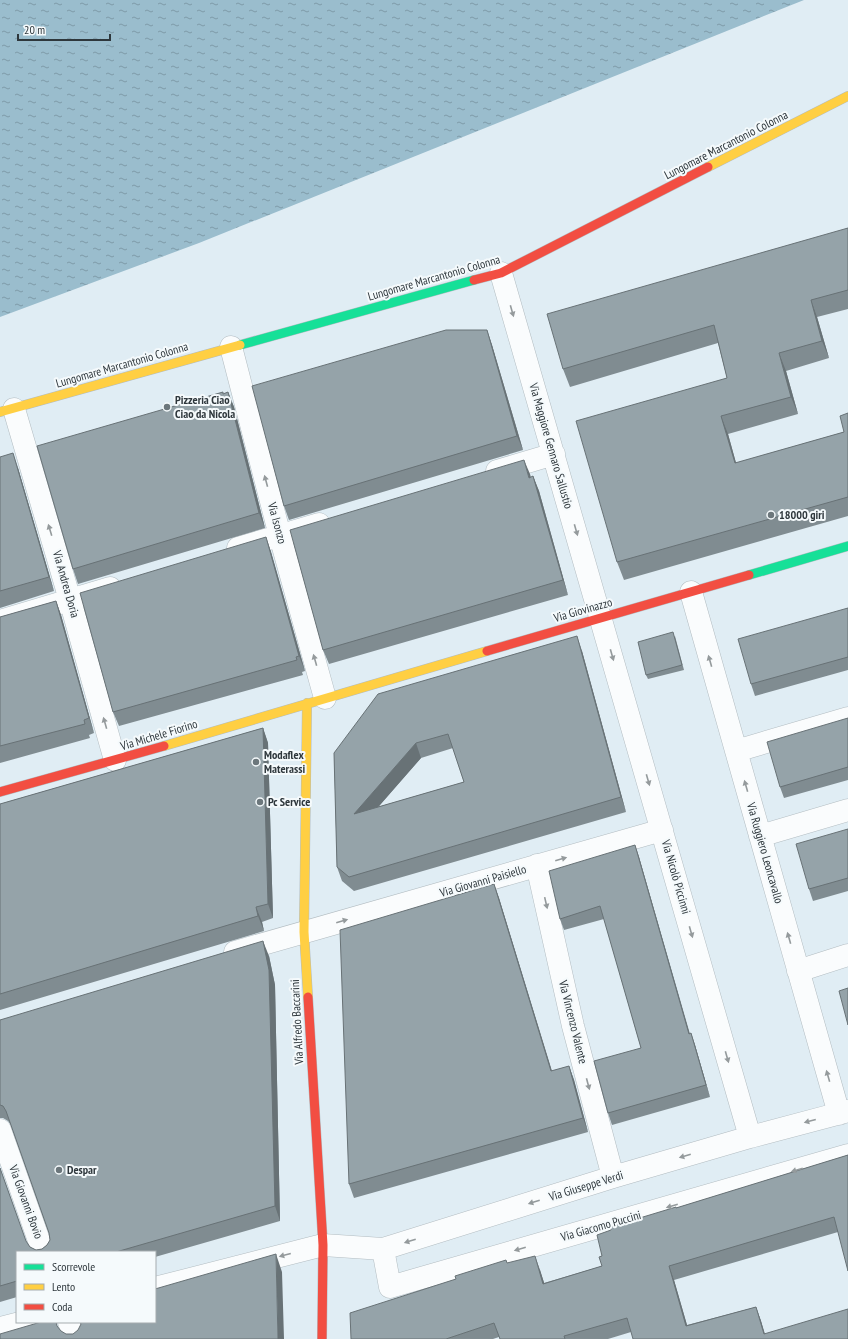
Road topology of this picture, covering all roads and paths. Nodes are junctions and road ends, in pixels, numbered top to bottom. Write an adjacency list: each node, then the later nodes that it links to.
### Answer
1 (848, 96): 2 (street, Lungomare Marcantonio Colonna)
2 (501, 273): 3 (street, Lungomare Marcantonio Colonna); 5 (street, Via Maggiore Gennaro Sallustio, one-way to 5)
3 (230, 347): 4 (street, Lungomare Marcantonio Colonna); 8 (street, Via Isonzo, one-way to 3)
4 (7, 411): 13 (street, Via Andrea Doria, one-way to 4)
5 (554, 454): 6 (street); 14 (street, Via Maggiore Gennaro Sallustio, one-way to 14)
6 (478, 477)
7 (341, 517): 8 (street)
8 (280, 536): 10 (street); 16 (street, Via Isonzo, one-way to 8)
9 (848, 546): 12 (street, Via Giovinazzo)
10 (220, 554)
11 (130, 582): 13 (street)
12 (691, 592): 14 (street, Via Giovinazzo); 18 (street, Via Ruggiero Leoncavallo, one-way to 12)
13 (70, 600): 15 (street); 19 (street, Via Andrea Doria, one-way to 13)
14 (601, 618): 16 (street, Via Giovinazzo); 22 (street, Via Nicolò Piccinni, one-way to 22)
15 (0, 621)
16 (316, 700): 19 (street, Via Michele Fiorino); 25 (street, Via Alfredo Baccarini)
17 (848, 718): 18 (street)
18 (736, 751): 23 (street, Via Ruggiero Leoncavallo, one-way to 18)
19 (115, 760): 20 (street, Via Michele Fiorino)
20 (0, 792)
21 (848, 810): 23 (street)
22 (662, 830): 24 (street, Via Giovanni Paisiello, one-way to 22); 31 (street, Via Nicolò Piccinni, one-way to 31)
23 (760, 836): 28 (street, Via Ruggiero Leoncavallo, one-way to 23)
24 (537, 865): 25 (street, Via Giovanni Paisiello, one-way to 24); 33 (street, Via Vincenzo Valente, one-way to 33)
25 (304, 932): 27 (street, Via Giovanni Paisiello); 35 (street, Via Alfredo Baccarini)
26 (848, 955): 28 (street)
27 (213, 959)
28 (798, 971): 29 (street, Via Ruggiero Leoncavallo, one-way to 28)
29 (843, 1112): 31 (street, Via Giuseppe Verdi, one-way to 31)
30 (0, 1130): 34 (street, Via Giovanni Bovio)
31 (750, 1137): 33 (street, Via Giuseppe Verdi, one-way to 33)
32 (848, 1155): 36 (street, Via Giacomo Puccini, one-way to 36)
33 (613, 1177): 36 (street, Via Giuseppe Verdi, one-way to 36)
34 (9, 1182): 37 (street, Via Giovanni Bovio)
35 (323, 1245): 36 (street, Via Giuseppe Verdi); 38 (street, Via Giuseppe Verdi, one-way to 38); 43 (street, Via Alfredo Baccarini)
36 (383, 1249)
37 (44, 1251)
38 (156, 1288)
39 (20, 1323): 41 (street)
40 (69, 1323): 42 (street)
41 (0, 1328)
42 (75, 1339)
43 (322, 1339)

